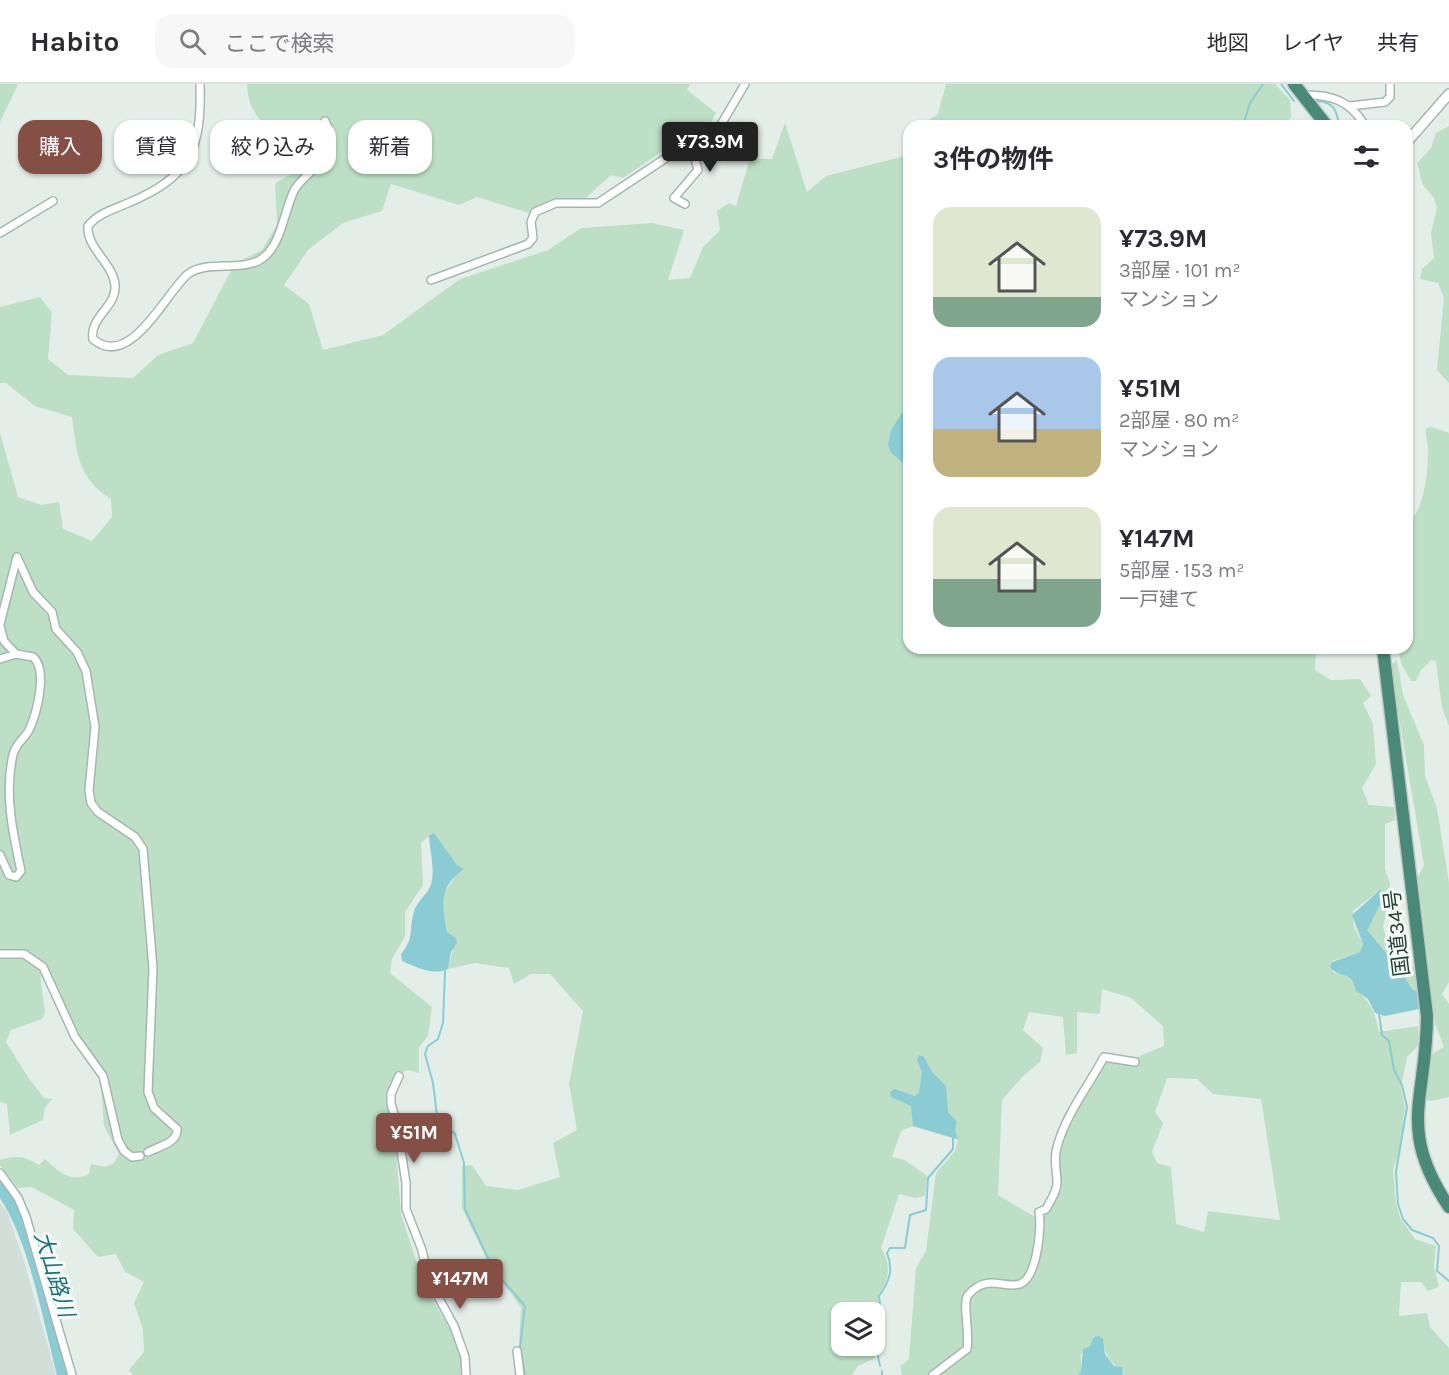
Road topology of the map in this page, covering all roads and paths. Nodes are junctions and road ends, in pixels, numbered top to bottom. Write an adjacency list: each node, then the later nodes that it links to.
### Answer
1 (200, 84): 11 (street)
2 (745, 84): 10 (street)
3 (1390, 84): 6 (street)
4 (1296, 87): 6 (street); 7 (highway)
5 (1449, 94): 9 (street)
6 (1350, 106): 8 (street)
7 (1322, 120)
8 (1360, 120)
9 (1413, 135)
10 (692, 148): 13 (street); 15 (street)
11 (309, 174)
12 (53, 201): 14 (street)
13 (684, 204)
14 (0, 233)
15 (431, 280)
16 (0, 625): 17 (street); 24 (street)
17 (16, 654): 19 (street); 20 (street)
18 (1384, 654): 27 (highway, 国道34号)
19 (0, 659)
20 (0, 855)
21 (0, 954): 25 (street)
22 (1135, 1062): 32 (street)
23 (399, 1076): 30 (street)
24 (148, 1152)
25 (140, 1156)
26 (0, 1173): 29 (street)
27 (1449, 1207)
28 (517, 1351): 31 (street)
29 (72, 1375)
30 (466, 1375)
31 (520, 1375)
32 (933, 1375)

